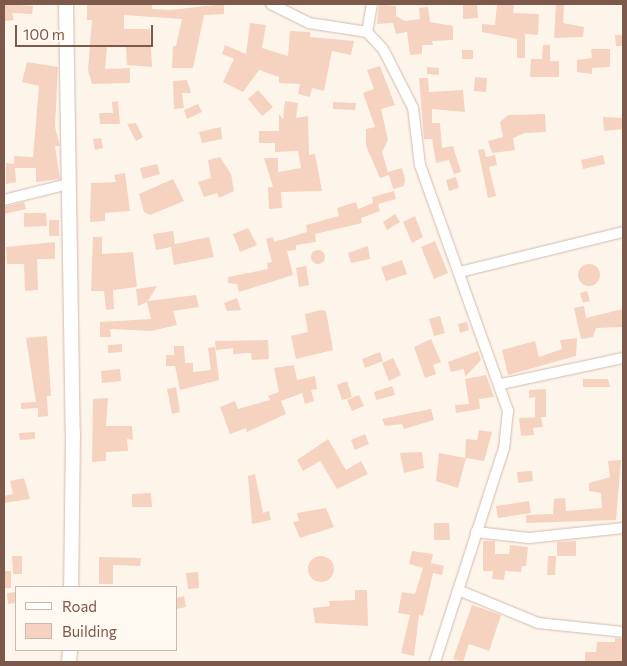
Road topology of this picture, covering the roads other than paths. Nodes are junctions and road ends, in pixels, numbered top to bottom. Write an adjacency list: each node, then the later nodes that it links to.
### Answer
1 (66, 4): 5 (main road)
2 (271, 4): 4 (street)
3 (372, 4): 4 (street)
4 (366, 32): 8 (street)
5 (68, 184): 6 (street); 13 (main road)
6 (4, 200)
7 (623, 232): 8 (street)
8 (460, 272): 10 (street)
9 (623, 358): 10 (street)
10 (501, 384): 12 (street)
11 (623, 528): 12 (street)
12 (476, 532): 14 (street)
13 (70, 586)
14 (458, 590): 15 (street); 16 (street)
15 (623, 632)
16 (435, 662)

